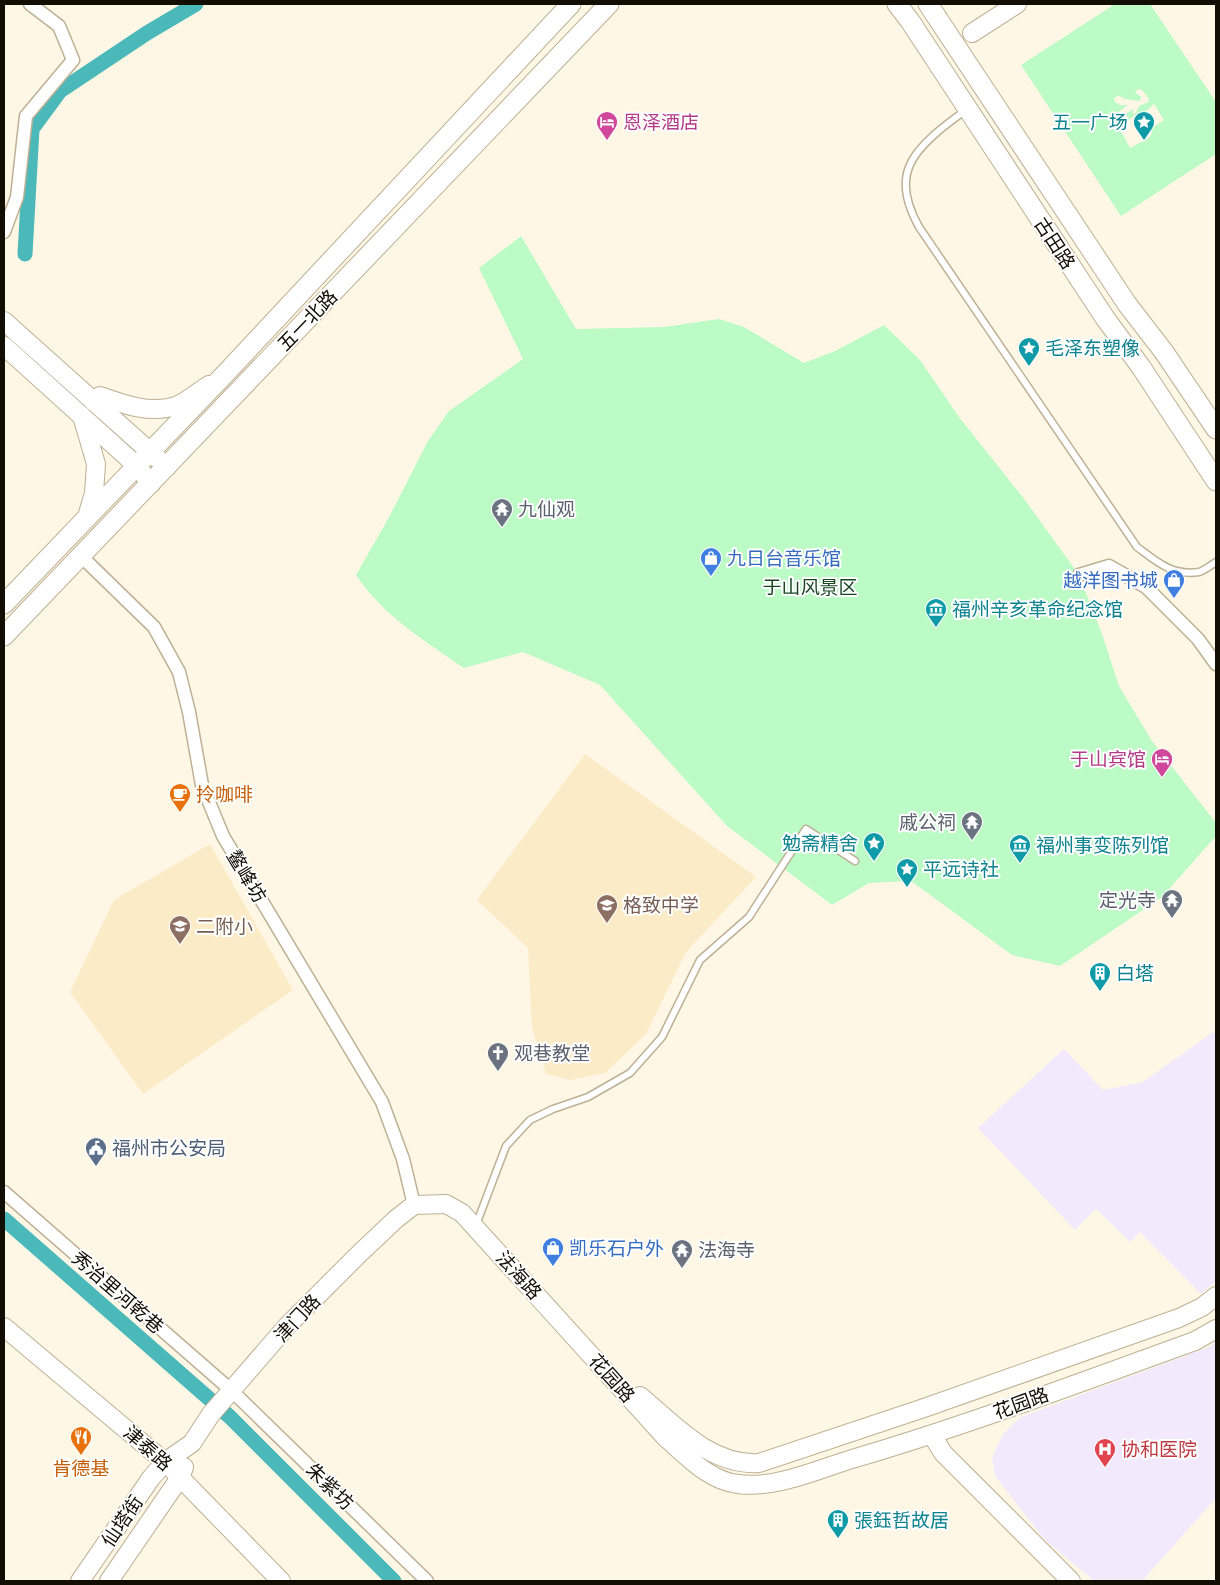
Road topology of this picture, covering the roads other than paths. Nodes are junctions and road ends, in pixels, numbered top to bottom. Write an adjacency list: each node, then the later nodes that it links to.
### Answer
1 (30, 4): 9 (street)
2 (571, 4): 12 (main road, 五一北路)
3 (609, 4): 18 (main road, 五一北路)
4 (897, 4): 8 (main road, 古田路)
5 (928, 4): 15 (main road, 古田路)
6 (1017, 4): 7 (street)
7 (972, 33)
8 (967, 109): 19 (main road, 古田路); 23 (lane)
9 (4, 232)
10 (4, 321): 13 (street)
11 (4, 346): 14 (street)
12 (224, 375): 13 (street); 16 (main road, 五一北路)
13 (93, 401): 16 (street)
14 (82, 416): 17 (street); 21 (street)
15 (1216, 429)
16 (150, 452): 17 (main road, 五一北路); 18 (street)
17 (137, 466): 20 (street); 21 (main road, 五一北路)
18 (167, 467): 20 (main road, 五一北路)
19 (1216, 480)
20 (151, 484): 22 (main road, 五一北路)
21 (87, 517): 25 (main road, 五一北路)
22 (80, 555): 26 (main road, 五一北路); 30 (street, 鳌峰坊)
23 (1216, 562)
24 (1079, 575): 27 (street)
25 (4, 604)
26 (4, 636)
27 (1216, 664)
28 (855, 861): 31 (lane)
29 (4, 1192): 36 (street, 秀治里河乾巷)
30 (414, 1205): 31 (street, 法海路); 36 (street, 津门路)
31 (475, 1227): 35 (street, 法海路)
32 (1216, 1296): 35 (street, 花园路)
33 (4, 1327): 39 (street, 津泰路)
34 (1216, 1329): 37 (street, 花园路)
35 (586, 1350): 37 (street, 花园路)
36 (232, 1391): 38 (street, 津门路); 44 (street, 朱紫坊)
37 (932, 1435): 45 (street)
38 (192, 1443): 39 (street, 津门路); 40 (street)
39 (165, 1462): 40 (street, 津泰路); 41 (street, 仙塔街)
40 (181, 1476): 42 (street); 43 (street, 津泰路)
41 (80, 1581)
42 (109, 1581)
43 (281, 1581)
44 (426, 1581)
45 (1071, 1581)

